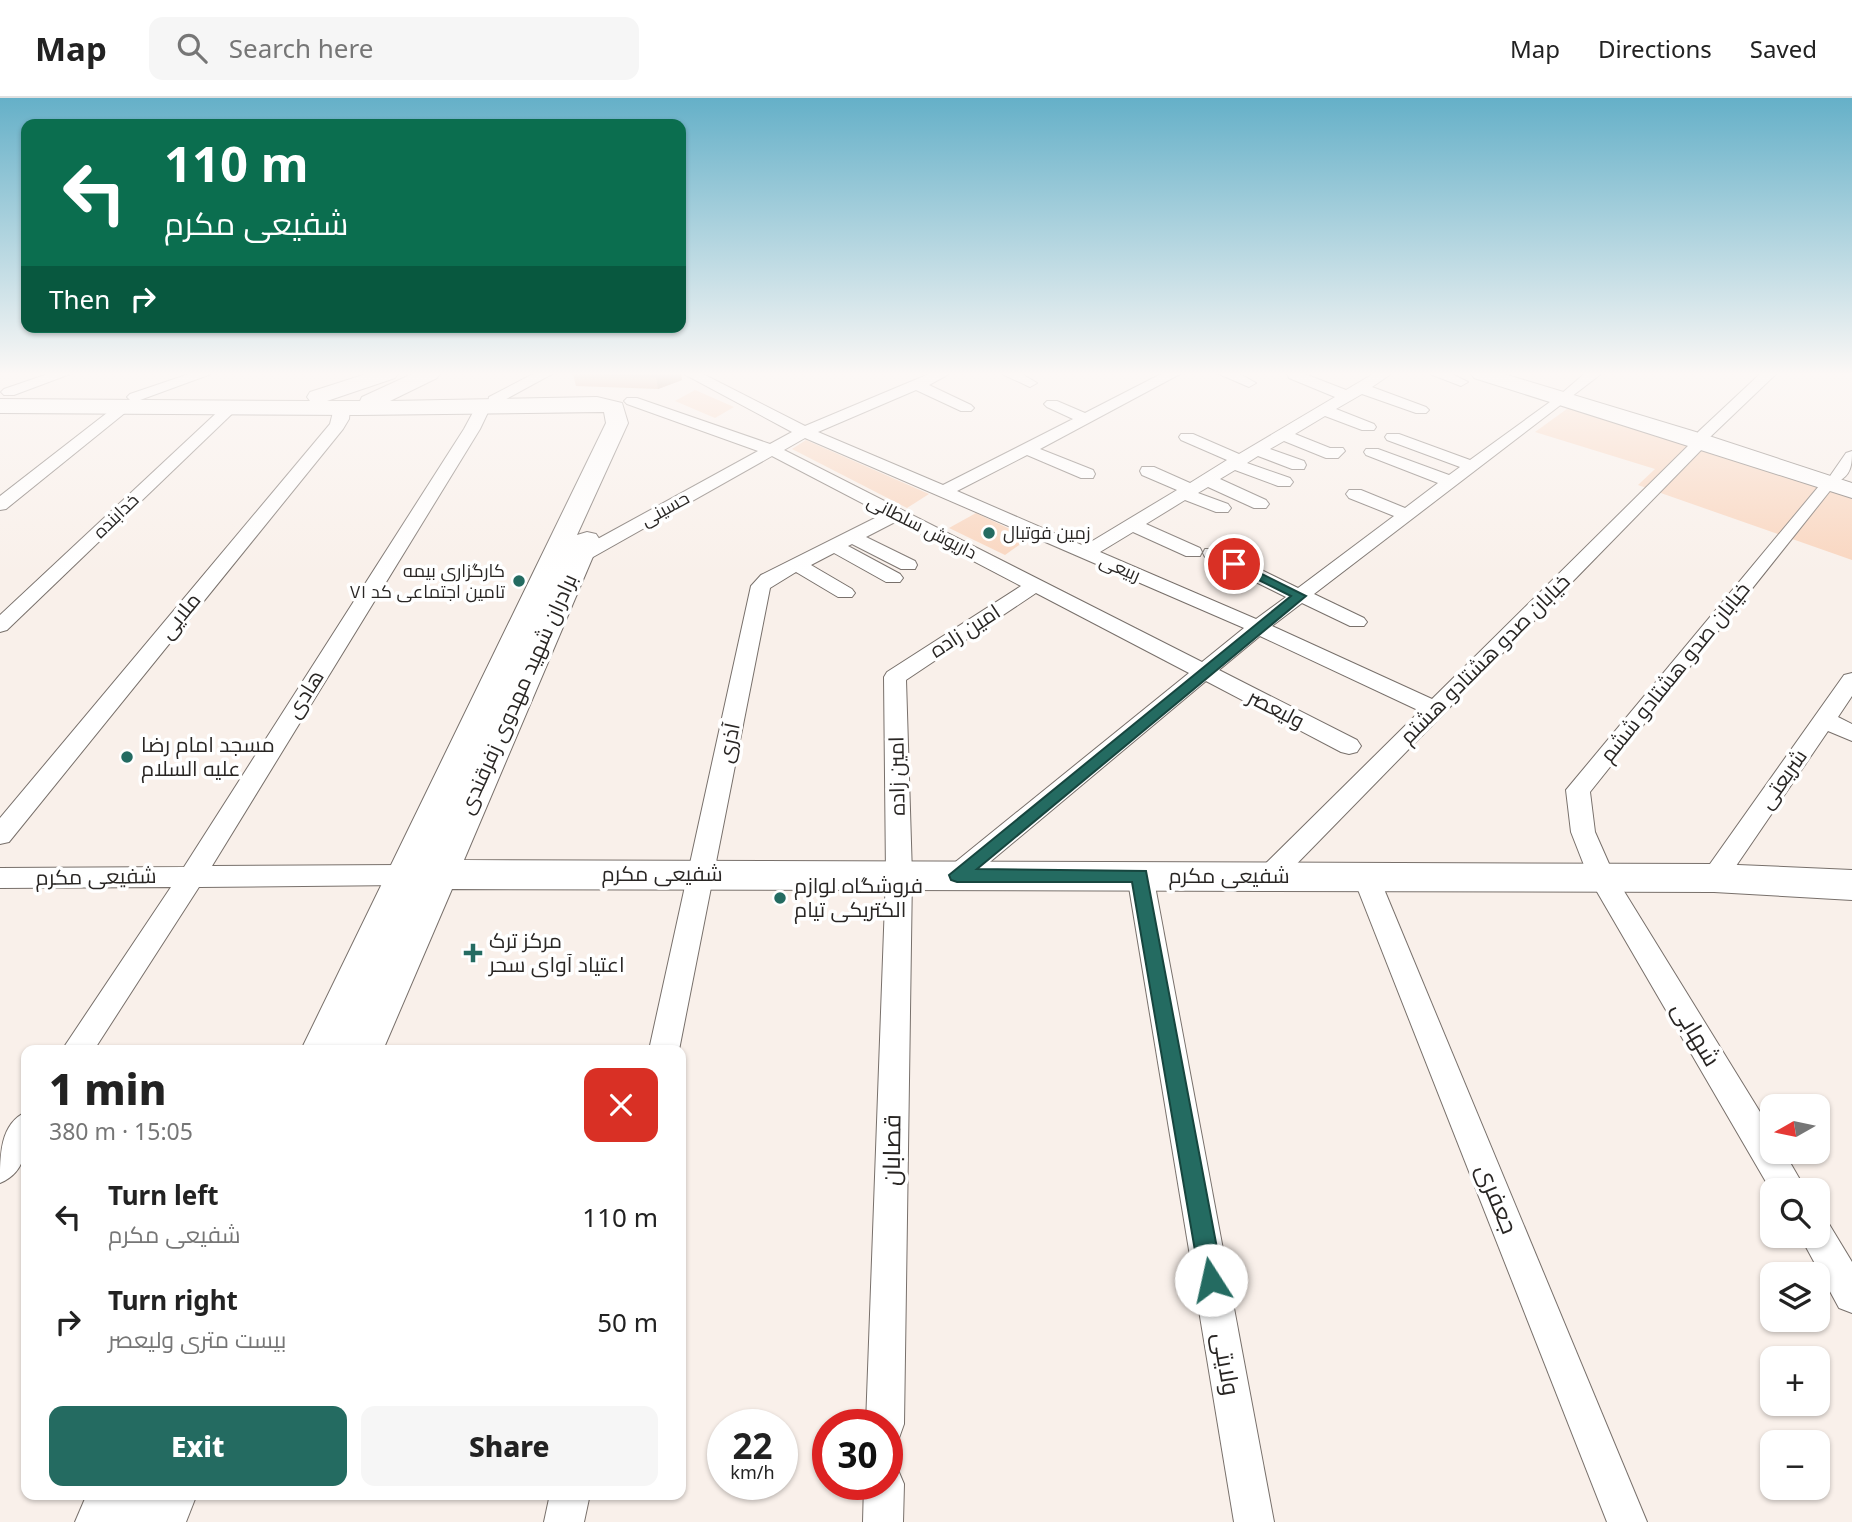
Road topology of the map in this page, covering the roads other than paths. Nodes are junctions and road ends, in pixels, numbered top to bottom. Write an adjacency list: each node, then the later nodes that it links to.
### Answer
1 (81, 440): 37 (street)
2 (196, 440): 53 (street, خدابنده)
3 (325, 440): 62 (street, ملایی)
4 (465, 440): 66 (street, هادی)
5 (609, 440): 47 (main road, برادران شهید مهدوی زفرقندی)
6 (631, 440): 44 (main road, برادران شهید مهدوی زفرقندی)
7 (745, 440): 19 (street, داریوش سلطانی)
8 (789, 440): 19 (street, حسینی)
9 (824, 440): 33 (street, ربیعی)
10 (1044, 440): 18 (street)
11 (1194, 440): 24 (street)
12 (1274, 440): 20 (street)
13 (1296, 440): 21 (street)
14 (1402, 440): 26 (street)
15 (1506, 440): 26 (street)
16 (1700, 440): 58 (street, خیابان صدو هشتادو هشتم)
17 (1709, 440): 32 (main road)
18 (1027, 449): 28 (street); 33 (street)
19 (772, 450): 39 (street, داریوش سلطانی); 44 (street, حسینی)
20 (1257, 450): 24 (street); 25 (street)
21 (1337, 451)
22 (1372, 452): 31 (street)
23 (1852, 456): 32 (street, خیابان صدو هشتادو ششم)
24 (1236, 462): 29 (street); 30 (street)
25 (1298, 465)
26 (1472, 466): 31 (street)
27 (1148, 471): 34 (street)
28 (1087, 474)
29 (1207, 480): 34 (street); 36 (street)
30 (1284, 482)
31 (1451, 482): 40 (street)
32 (1842, 484): 72 (street, خیابان صدو هشتادو ششم)
33 (943, 492): 43 (street, ربیعی)
34 (1187, 492): 38 (street); 41 (street)
35 (1355, 494): 40 (street)
36 (1260, 504)
37 (0, 505)
38 (1222, 508)
39 (897, 514): 42 (street, آذری); 49 (street, داریوش سلطانی)
40 (1406, 515): 51 (street)
41 (1132, 525): 43 (street); 51 (street)
42 (844, 541): 45 (street, آذری); 46 (street); 48 (street)
43 (1085, 553): 54 (street, ربیعی)
44 (579, 557): 47 (main road); 67 (main road, برادران شهید مهدوی زفرقندی)
45 (798, 565): 50 (street); 63 (street, آذری)
46 (908, 565)
47 (546, 570): 67 (main road, برادران شهید مهدوی زفرقندی)
48 (892, 578)
49 (1035, 585): 55 (street, داریوش سلطانی); 56 (street, امین زاده)
50 (845, 593)
51 (1300, 595): 52 (street); 54 (street)
52 (1357, 622)
53 (0, 626)
54 (1258, 627): 55 (street); 58 (street, ربیعی)
55 (1204, 672): 61 (street, ولیعصر); 65 (street)
56 (895, 677): 64 (street, امين زاده)
57 (1852, 680): 59 (street, شریعتی)
58 (1435, 709): 69 (street, خیابان صدو هشتادو هشتم)
59 (1824, 720): 60 (street); 73 (street, شریعتی)
60 (1852, 733)
61 (1349, 746)
62 (0, 835)
63 (701, 874): 64 (main road, شفیعی مکرم); 67 (main road, شفیعی مکرم); 78 (street, آذری)
64 (899, 875): 65 (main road, شفیعی مکرم); 84 (street, قصابان)
65 (957, 875): 68 (main road, شفیعی مکرم)
66 (192, 876): 67 (street, شفیعی مکرم); 71 (street, شفیعی مکرم); 75 (street, هادی)
67 (420, 876): 76 (main road, برادران شهید مهدوی زفرقندی); 77 (main road, برادران شهید مهدوی زفرقندی)
68 (1140, 876): 69 (main road, شفیعی مکرم); 93 (street, ولایتی)
69 (1269, 876): 70 (main road, شفیعی مکرم)
70 (1366, 877): 72 (main road, شفیعی مکرم); 94 (street, جعفری)
71 (0, 878)
72 (1602, 878): 73 (main road, شفیعی مکرم); 81 (street, شهابی)
73 (1714, 878): 74 (main road, شفیعی مکرم)
74 (1852, 885)
75 (80, 1045)
76 (325, 1045)
77 (364, 1045)
78 (665, 1045)
79 (21, 1135): 80 (street)
80 (0, 1167)
81 (1782, 1178)
82 (1824, 1248): 83 (street)
83 (1852, 1295)
84 (885, 1409)
85 (114, 1500): 89 (main road)
86 (166, 1500): 90 (main road)
87 (569, 1500): 91 (street)
88 (884, 1500): 92 (street)
89 (104, 1522)
90 (156, 1522)
91 (564, 1522)
92 (883, 1522)
93 (1254, 1522)
94 (1627, 1522)

